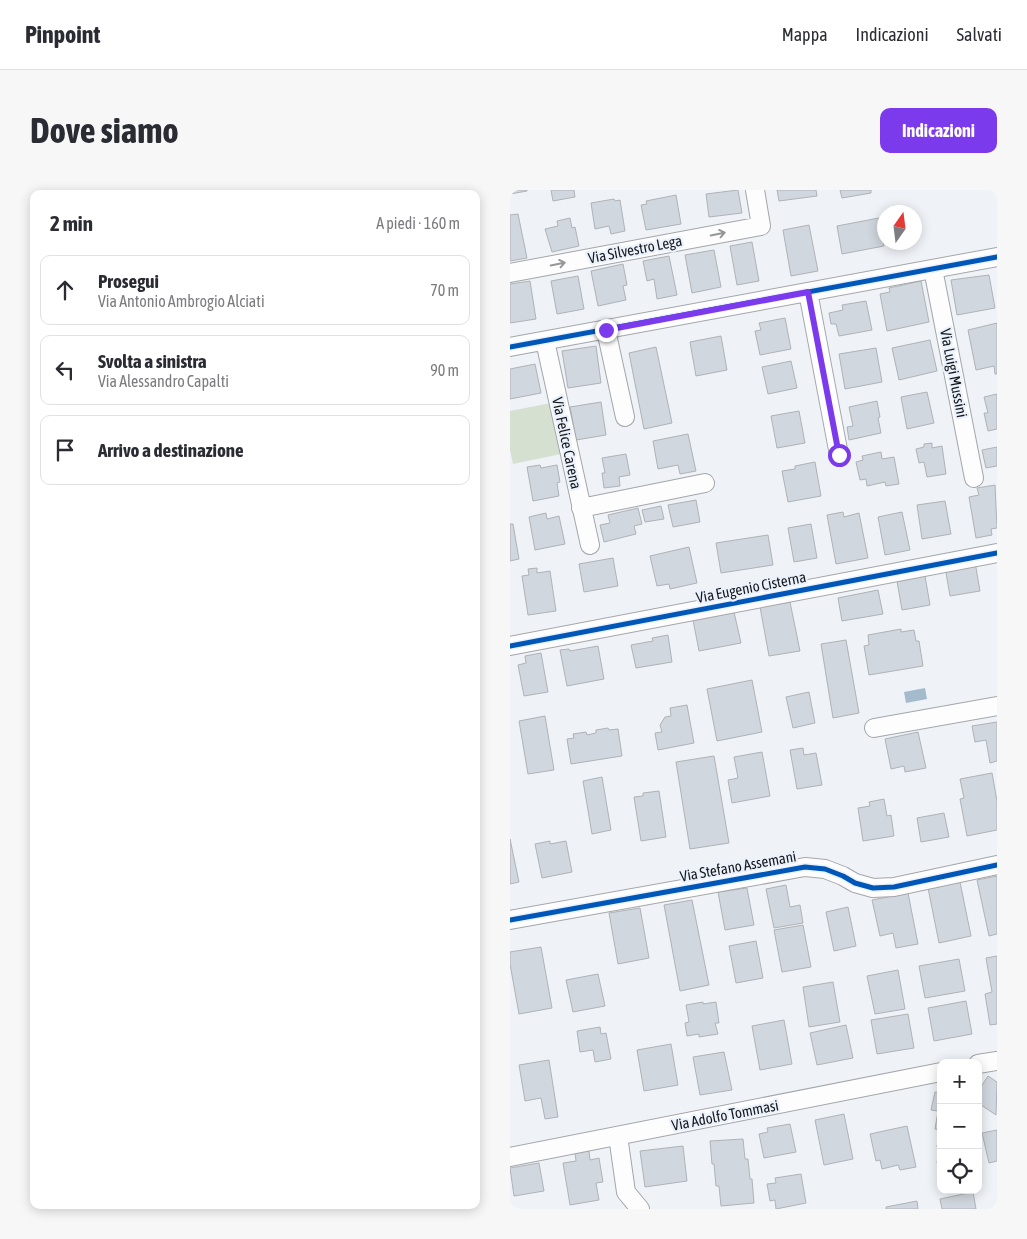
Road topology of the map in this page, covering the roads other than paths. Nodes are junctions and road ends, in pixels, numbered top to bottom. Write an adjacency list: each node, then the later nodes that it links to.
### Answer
1 (755, 190): 4 (street, Via Silvestro Lega, one-way to 1)
2 (997, 258): 3 (street)
3 (933, 269): 5 (street); 11 (street, Via Luigi Mussini)
4 (510, 273)
5 (808, 292): 6 (street); 10 (street)
6 (606, 330): 7 (street); 9 (street)
7 (545, 341): 8 (street); 13 (street, Via Felice Carena)
8 (510, 347)
9 (625, 416)
10 (839, 455)
11 (974, 478)
12 (705, 483): 13 (street)
13 (581, 508): 14 (street, Via Felice Carena)
14 (590, 545)
15 (997, 553): 16 (street, Via Eugenio Cisterna)
16 (510, 646)
17 (997, 706): 18 (street)
18 (874, 728)
19 (997, 865): 20 (street, Via Stefano Assemani)
20 (510, 920)
21 (997, 1061): 22 (street)
22 (982, 1063)
23 (937, 1073): 24 (street, Via Adolfo Tommasi)
24 (618, 1136): 25 (street, Via Adolfo Tommasi); 26 (street)
25 (510, 1157)
26 (640, 1209)

